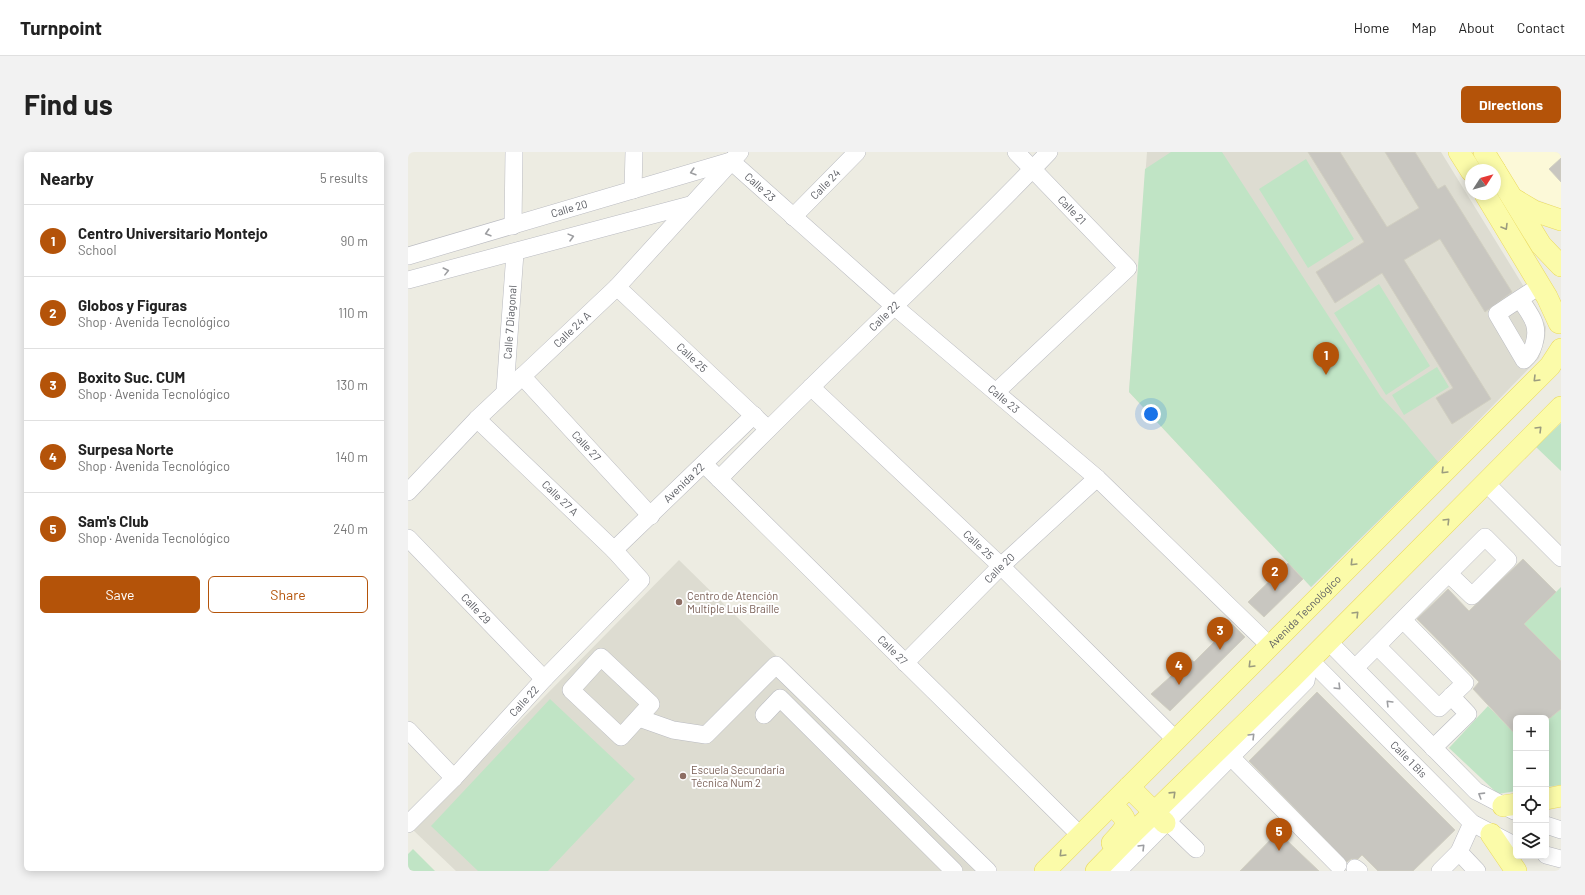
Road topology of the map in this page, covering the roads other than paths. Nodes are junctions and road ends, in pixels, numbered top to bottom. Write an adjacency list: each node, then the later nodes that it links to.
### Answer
1 (514, 152): 19 (street)
2 (634, 152): 13 (street)
3 (857, 152): 17 (street, Calle 24)
4 (1016, 152): 11 (street, Calle 21)
5 (1049, 152): 11 (street, Calle 22)
6 (1460, 152): 9 (main road)
7 (1484, 152): 10 (main road)
8 (735, 156): 13 (street, Calle 20, one-way to 13); 16 (street, Calle 24 A); 17 (street, Calle 23)
9 (1467, 164)
10 (1491, 164)
11 (1032, 169): 27 (street, Calle 22); 33 (street, Calle 21)
12 (1501, 180): 14 (main road)
13 (633, 190): 19 (street, Calle 20)
14 (1512, 198): 18 (main road); 22 (main road)
15 (1489, 200): 24 (main road, one-way to 24)
16 (690, 205): 20 (street, one-way to 16); 25 (street, Calle 24 A)
17 (794, 217): 27 (street, Calle 23)
18 (1561, 220)
19 (513, 226): 21 (street, Calle 20, one-way to 21)
20 (515, 253): 23 (street, one-way to 20); 32 (street, Calle 7 Diagonal)
21 (408, 256)
22 (1561, 266)
23 (408, 280)
24 (1541, 286): 26 (street); 28 (main road)
25 (617, 287): 30 (street, Calle 24 A); 35 (street, Calle 25)
26 (1520, 299)
27 (894, 306): 31 (street, Calle 22); 33 (street, Calle 23)
28 (1560, 318)
29 (1561, 349): 52 (main road, Avenida Tecnológico, one-way to 52)
30 (522, 376): 32 (street, Calle 24 A); 43 (street, Calle 27)
31 (811, 387): 37 (street, Calle 22); 47 (street, Calle 25)
32 (506, 391): 36 (street, Calle 24 A)
33 (996, 392): 39 (street, Calle 23)
34 (1561, 407): 41 (main road, one-way to 34)
35 (754, 415): 37 (street, Calle 25); 38 (street, Avenida 22)
36 (476, 419): 42 (street, Calle 24 A); 45 (street, Calle 27 A)
37 (768, 429): 40 (street, Calle 22)
38 (704, 464): 40 (street, Calle 27); 43 (street, Avenida 22)
39 (1098, 478): 47 (street, Calle 20); 52 (street, Calle 23)
40 (719, 479): 55 (street, Calle 27)
41 (1486, 483): 46 (street); 51 (main road, one-way to 41)
42 (408, 492)
43 (652, 516): 45 (street, Avenida 22)
44 (408, 538): 57 (street, Calle 29)
45 (614, 550): 49 (street, Calle 27 A)
46 (1561, 558)
47 (1000, 566): 55 (street, Calle 20); 62 (street, Calle 25)
48 (1449, 574): 50 (street)
49 (641, 580): 57 (street, Calle 22)
50 (1402, 620): 53 (street); 58 (street)
51 (1328, 641): 54 (main road); 56 (street)
52 (1270, 646): 62 (main road, Avenida Tecnológico, one-way to 62)
53 (1377, 646): 56 (street); 58 (street)
54 (1310, 660): 64 (main road, one-way to 54); 72 (street, Calle 1 Bis, one-way to 72)
55 (905, 662): 77 (street, Calle 27)
56 (1355, 668): 63 (street, one-way to 56)
57 (544, 679): 65 (street, Calle 22)
58 (1451, 696): 63 (street)
59 (764, 715): 85 (street)
60 (639, 718): 60 (street); 86 (street)
61 (408, 730): 65 (street)
62 (1176, 740): 66 (main road, Avenida Tecnológico)
63 (1433, 748): 70 (street, one-way to 63)
64 (1226, 753): 71 (main road, one-way to 64); 83 (street)
65 (454, 778): 73 (street, Calle 22)
66 (1129, 787): 69 (main road, Avenida Tecnológico); 71 (main road)
67 (1561, 796): 68 (main road)
68 (1549, 798)
69 (1111, 805): 77 (main road, Avenida Tecnológico); 84 (main road)
70 (1512, 808)
71 (1162, 819): 79 (street); 84 (main road, one-way to 71)
72 (1472, 822): 76 (street, Calle 1 Bis); 80 (street)
73 (408, 824)
74 (1549, 826): 75 (street)
75 (1561, 830)
76 (1491, 834): 78 (street, Calle 1 Bis); 90 (main road)
77 (1081, 836): 87 (main road, Avenida Tecnológico, one-way to 87)
78 (1513, 845)
79 (1196, 849)
80 (1459, 852): 88 (street); 89 (street)
81 (1549, 856): 82 (street)
82 (1561, 859)
83 (1338, 865)
84 (1104, 870)
85 (954, 871)
86 (988, 871)
87 (1045, 871)
88 (1440, 871)
89 (1477, 871)
90 (1516, 871)

